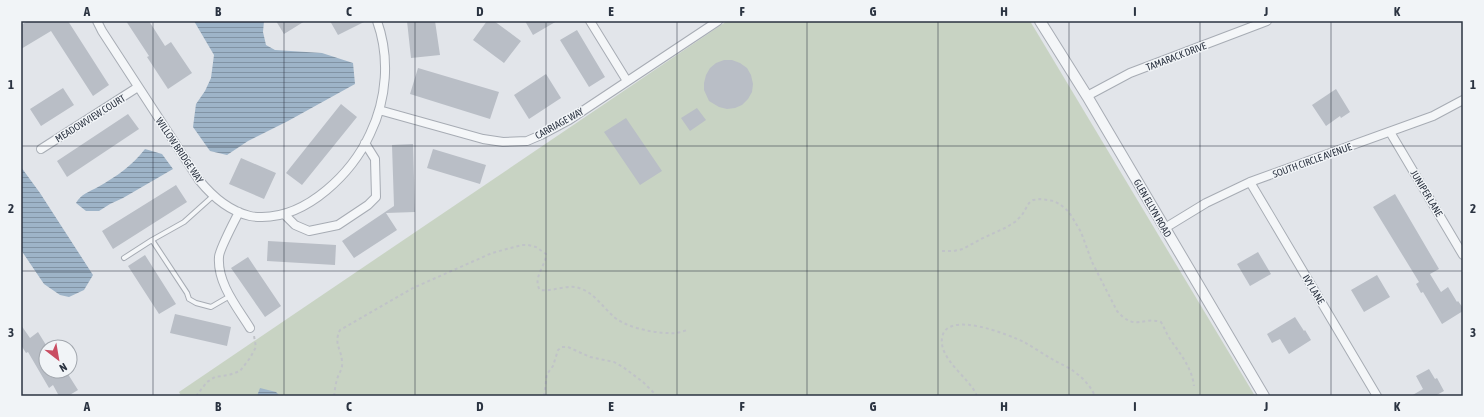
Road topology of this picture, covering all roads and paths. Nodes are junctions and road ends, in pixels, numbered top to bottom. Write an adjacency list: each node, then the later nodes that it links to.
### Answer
1 (97, 21): 8 (street, WILLOW BRIDGE WAY)
2 (378, 21): 11 (street, WILLOW BRIDGE WAY)
3 (590, 21): 7 (street)
4 (718, 21): 7 (street, CARRIAGE WAY)
5 (1040, 21): 9 (street, GLEN ELLYN ROAD)
6 (1267, 21): 9 (street, TAMARACK DRIVE)
7 (627, 82): 11 (street, CARRIAGE WAY)
8 (138, 87): 14 (street, MEADOWVIEW COURT); 16 (street, WILLOW BRIDGE WAY)
9 (1087, 96): 19 (street, GLEN ELLYN ROAD)
10 (1463, 100): 12 (street, SOUTH CIRCLE AVENUE)
11 (379, 110): 13 (street, WILLOW BRIDGE WAY)
12 (1390, 132): 15 (street, SOUTH CIRCLE AVENUE); 22 (street, JUNIPER LANE)
13 (365, 143): 18 (street, WILLOW BRIDGE WAY); 18 (street)
14 (41, 149)
15 (1250, 182): 19 (street, SOUTH CIRCLE AVENUE); 35 (street, IVY LANE)
16 (213, 196): 17 (street, WILLOW BRIDGE WAY); 20 (lane)
17 (239, 212): 18 (street, WILLOW BRIDGE WAY); 24 (street)
18 (284, 214)
19 (1165, 228): 34 (street, GLEN ELLYN ROAD)
20 (152, 240): 23 (lane); 24 (lane)
21 (942, 251): 27 (path)
22 (1463, 255)
23 (124, 258)
24 (230, 296): 25 (street)
25 (250, 328): 28 (path)
26 (687, 330): 29 (path)
27 (1194, 386)
28 (196, 396)
29 (334, 396)
30 (544, 396): 31 (path)
31 (657, 396)
32 (978, 396): 33 (path)
33 (1095, 396)
34 (1264, 396)
35 (1377, 396)

